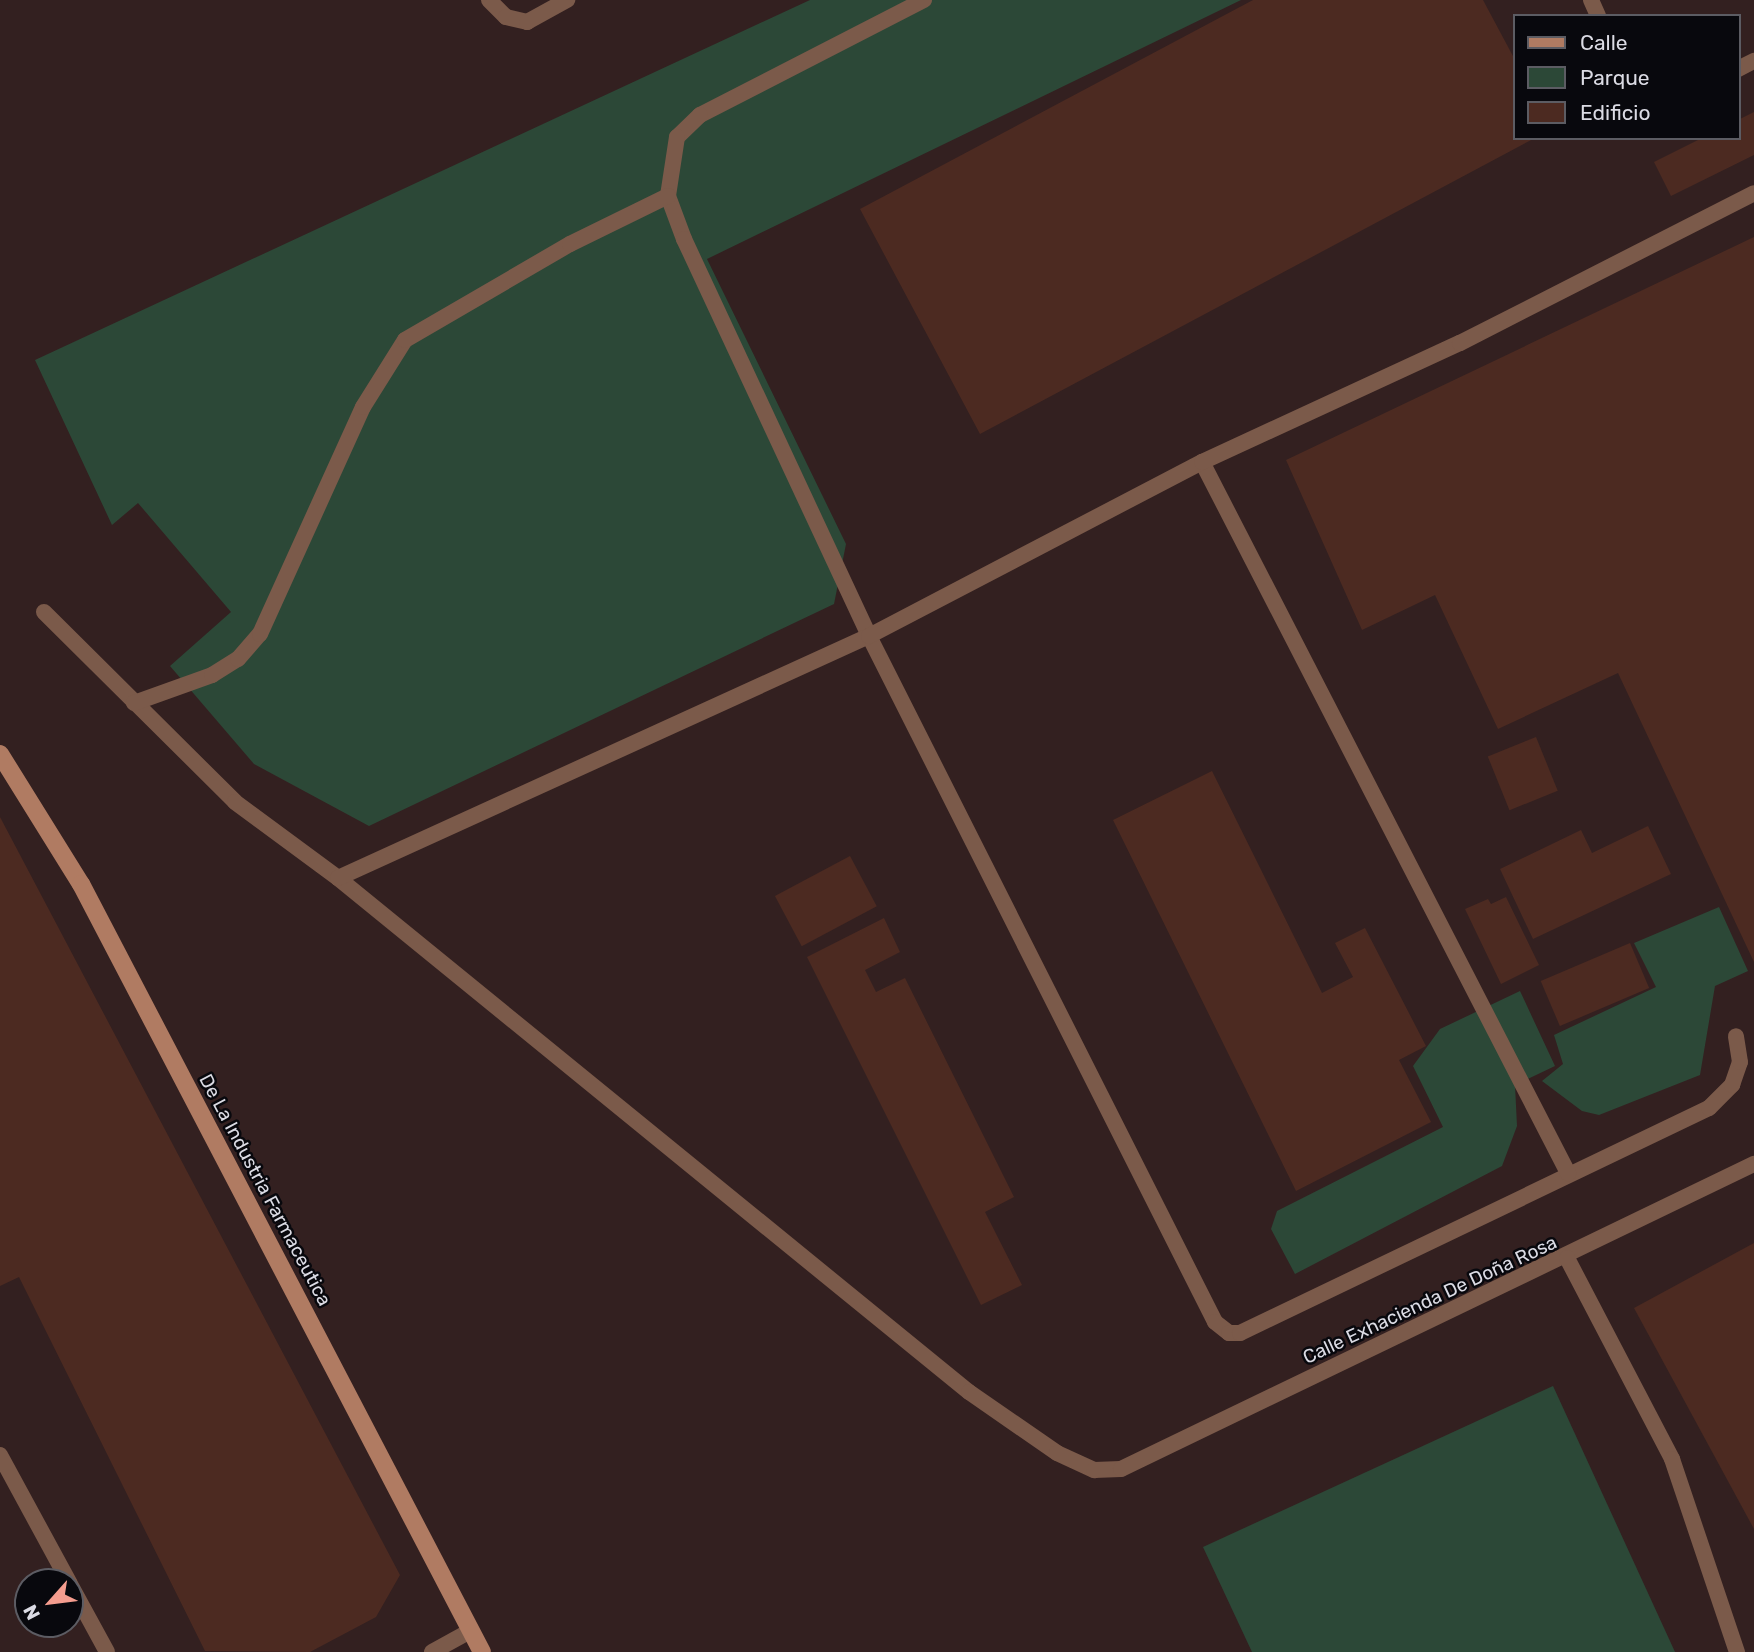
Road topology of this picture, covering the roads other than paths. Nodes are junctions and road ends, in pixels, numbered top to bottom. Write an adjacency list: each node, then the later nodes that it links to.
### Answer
1 (489, 0): 2 (lane)
2 (567, 0)
3 (924, 0): 5 (lane)
4 (1754, 193): 6 (lane)
5 (668, 197): 8 (lane); 9 (lane)
6 (1202, 462): 8 (lane); 14 (lane)
7 (44, 612): 9 (lane)
8 (869, 636): 11 (lane); 14 (lane)
9 (134, 703): 11 (lane)
10 (0, 754): 19 (main road, De La Industria Farmaceutica)
11 (338, 878): 15 (lane, Calle Exhacienda De Doña Rosa)
12 (1736, 1036): 14 (lane)
13 (1754, 1164): 15 (lane, Calle Exhacienda De Doña Rosa)
14 (1568, 1173)
15 (1567, 1258): 23 (lane)
16 (0, 1455): 17 (lane)
17 (62, 1568)
18 (84, 1609): 20 (lane)
19 (470, 1631): 21 (lane); 22 (main road, De La Industria Farmaceutica)
20 (107, 1652)
21 (432, 1652)
22 (482, 1652)
23 (1737, 1652)

